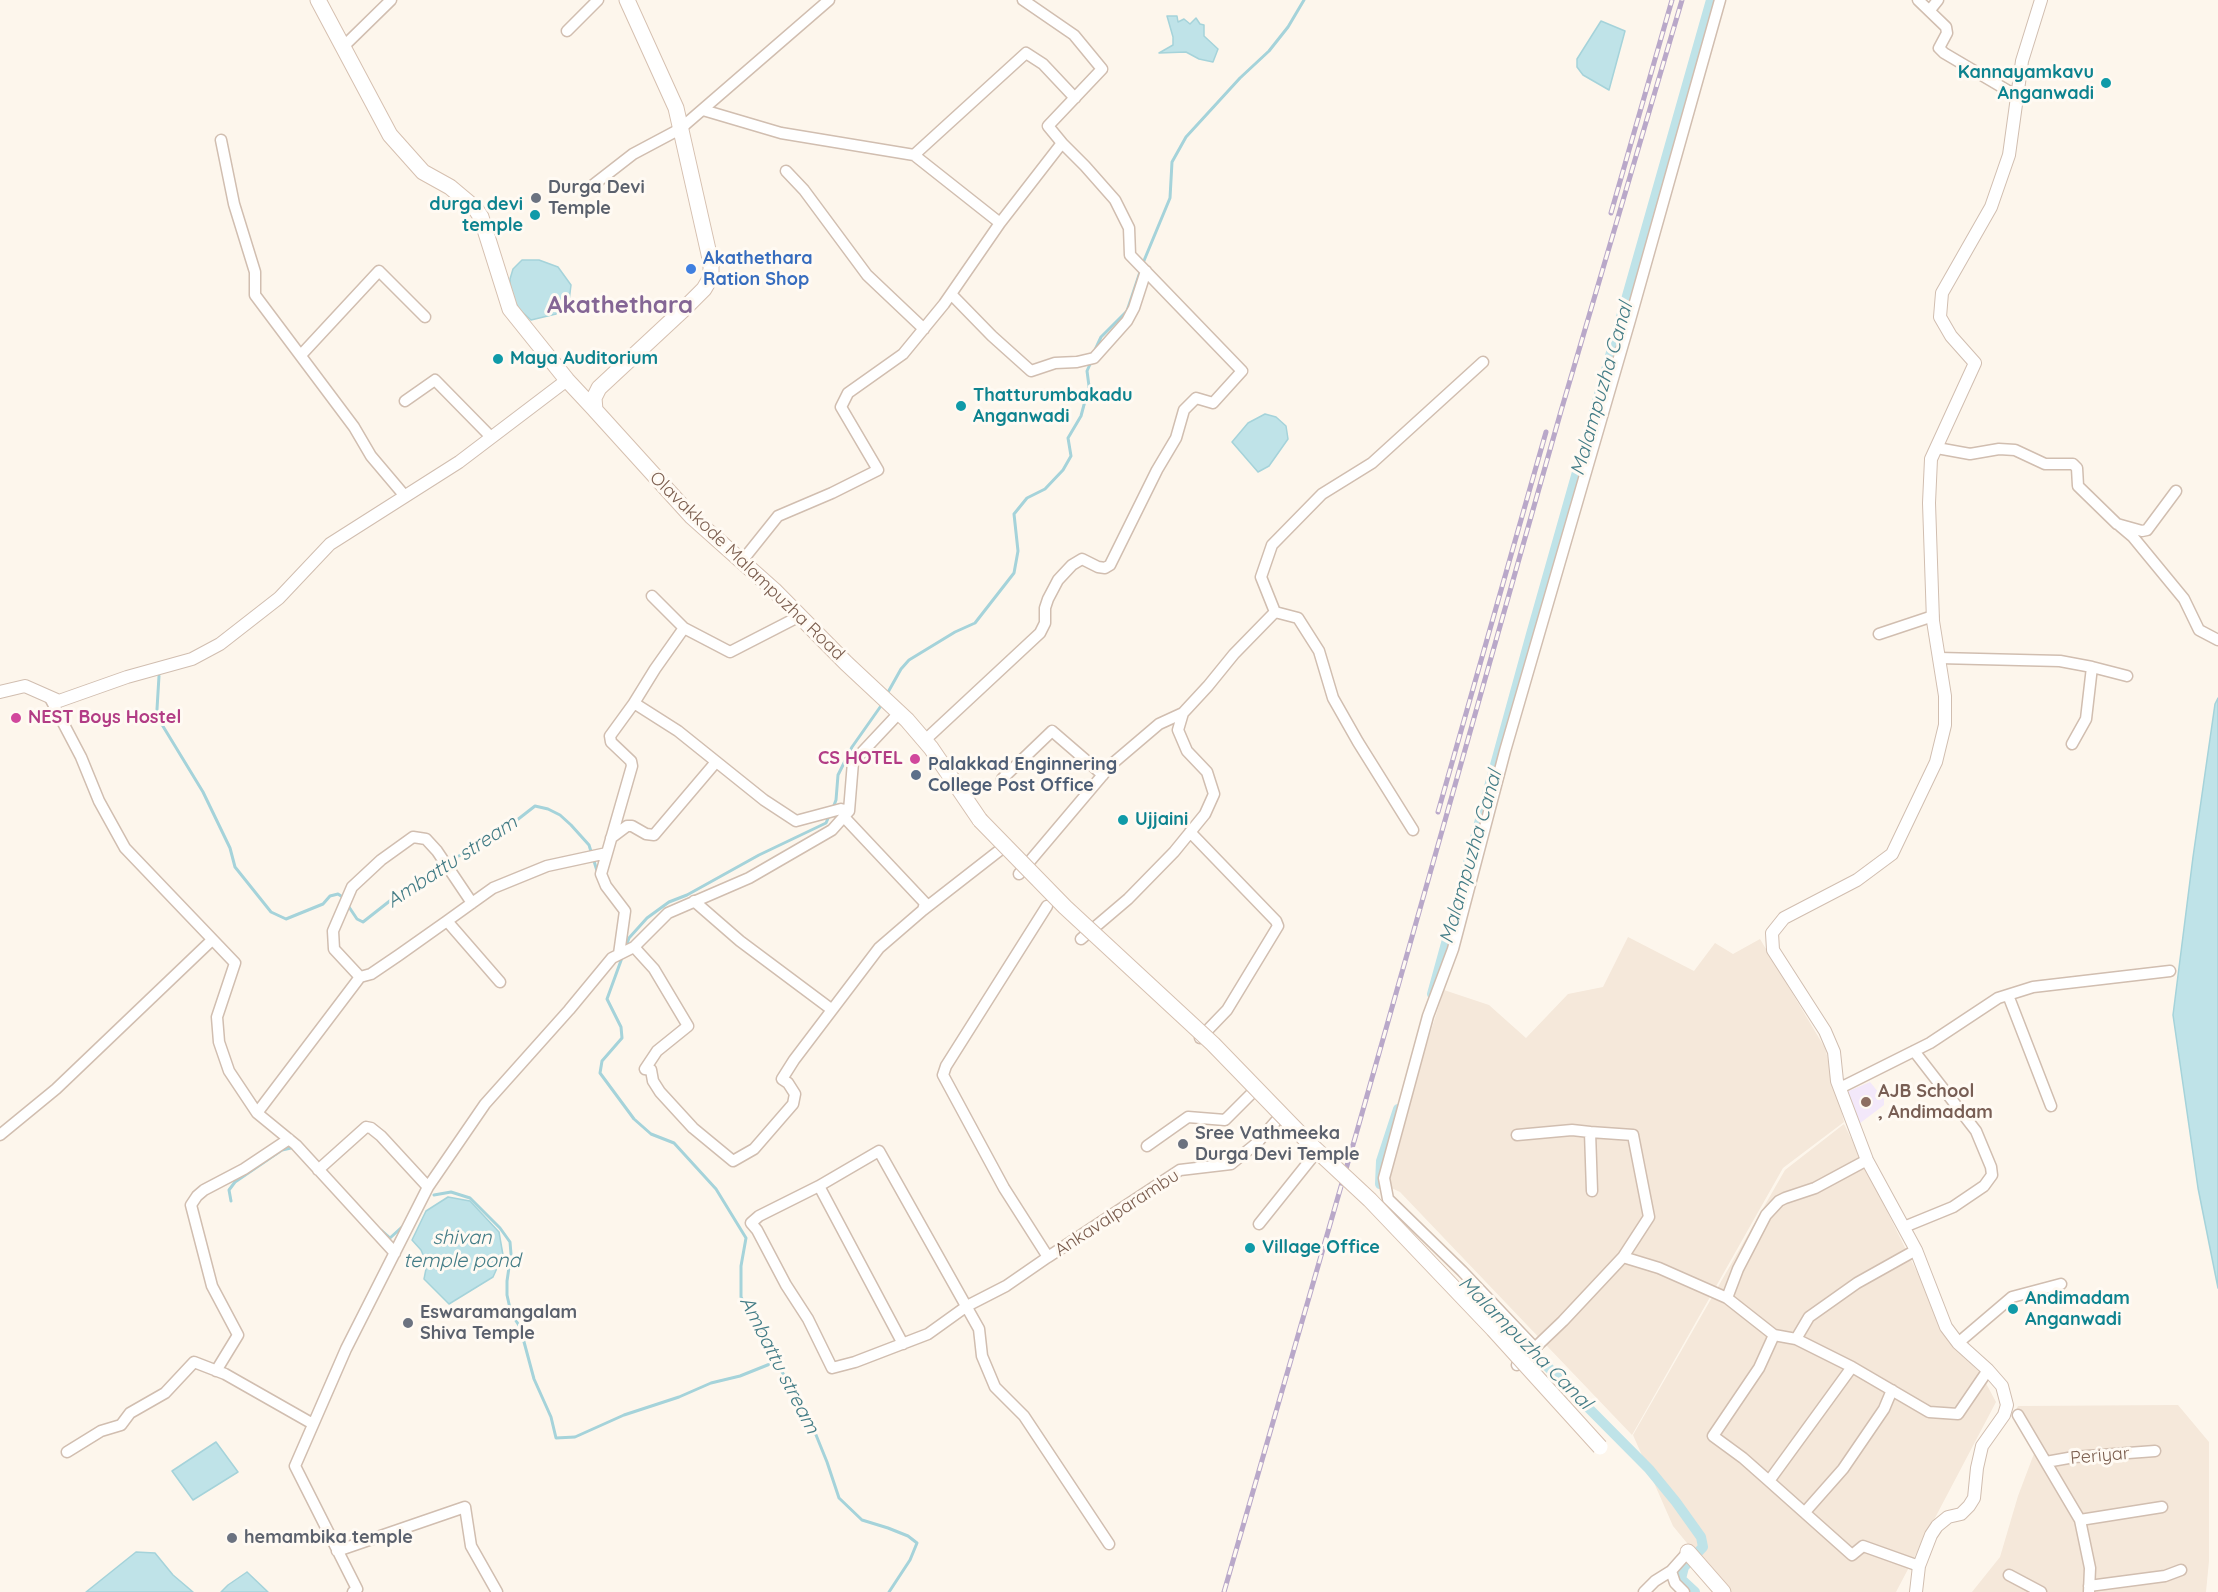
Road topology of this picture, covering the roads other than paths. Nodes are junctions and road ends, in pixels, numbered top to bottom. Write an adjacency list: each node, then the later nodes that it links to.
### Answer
1 (318, 0): 13 (main road, Olavakkode Malampuzha Road)
2 (391, 0): 13 (street)
3 (598, 0): 12 (street)
4 (627, 0): 17 (main road)
5 (829, 0): 16 (street)
6 (1023, 0): 15 (street)
7 (1720, 0): 98 (street)
8 (1918, 0): 11 (street)
9 (1938, 0): 11 (street)
10 (2041, 0): 14 (street)
11 (1930, 10): 14 (street)
12 (567, 31)
13 (344, 46): 30 (main road, Olavakkode Malampuzha Road)
14 (2017, 96): 34 (street)
15 (1075, 98): 19 (street); 20 (street)
16 (703, 110): 17 (street); 20 (street)
17 (681, 129): 22 (street); 32 (main road)
18 (221, 140): 28 (street)
19 (1062, 143): 23 (street); 24 (street)
20 (914, 155): 23 (street)
21 (786, 171): 27 (street)
22 (588, 189)
23 (1000, 223): 25 (street)
24 (1146, 271): 25 (street); 54 (street)
25 (951, 294): 27 (street)
26 (425, 317): 28 (street)
27 (924, 329): 38 (street)
28 (301, 356): 36 (street)
29 (1483, 362): 40 (street)
30 (567, 380): 32 (main road, Olavakkode Malampuzha Road); 33 (street)
31 (405, 401): 33 (street)
32 (595, 410): 38 (main road, Olavakkode Malampuzha Road)
33 (491, 437): 36 (street)
34 (1937, 448): 37 (street); 42 (street)
35 (2176, 491): 37 (street)
36 (404, 495): 50 (street)
37 (2117, 524): 45 (street)
38 (741, 561): 41 (main road, Olavakkode Malampuzha Road)
39 (652, 596): 43 (street)
40 (1275, 612): 53 (street); 60 (street)
41 (800, 616): 43 (street); 52 (main road, Olavakkode Malampuzha Road)
42 (1933, 616): 44 (street); 46 (street)
43 (684, 628): 51 (street)
44 (1879, 634)
45 (2218, 640)
46 (1939, 658): 47 (street); 82 (street)
47 (2092, 667): 48 (street); 55 (street)
48 (2127, 676)
49 (0, 692): 50 (street)
50 (50, 698): 72 (street)
51 (634, 703): 56 (street); 62 (street)
52 (890, 704): 54 (main road, Olavakkode Malampuzha Road); 59 (street)
53 (1183, 712): 57 (street); 61 (street)
54 (924, 741): 121 (main road, Olavakkode Malampuzha Road, bridge)
55 (2072, 744)
56 (716, 762): 59 (street); 62 (street)
57 (1103, 775): 58 (street); 65 (street)
58 (1002, 779)
59 (845, 812): 66 (street); 69 (street)
60 (1413, 830)
61 (1190, 832): 71 (street); 80 (street)
62 (611, 838): 64 (street)
63 (1000, 850): 69 (street)
64 (599, 855): 67 (street); 74 (street)
65 (1018, 874)
66 (694, 901): 73 (street); 79 (street)
67 (472, 903): 70 (street); 76 (street)
68 (1047, 906): 104 (street)
69 (923, 910): 79 (street)
70 (447, 921): 76 (street); 77 (street)
71 (1081, 939)
72 (212, 940): 85 (street); 88 (street)
73 (633, 947): 74 (street); 79 (street)
74 (619, 954): 96 (street)
75 (2170, 971): 78 (street)
76 (360, 977): 85 (street)
77 (500, 982)
78 (2008, 995): 81 (street); 84 (street)
79 (831, 1009)
80 (1200, 1039)
81 (1914, 1051): 82 (street); 100 (street)
82 (1840, 1088): 93 (street)
83 (1251, 1094): 91 (street)
84 (2051, 1106)
85 (257, 1113): 90 (street)
86 (1276, 1121): 104 (street, Ankavalparambu)
87 (1590, 1132): 89 (street); 97 (street); 105 (street)
88 (0, 1135)
89 (1517, 1135)
90 (289, 1139): 94 (street); 117 (street)
91 (1147, 1146)
92 (1311, 1159): 99 (street)
93 (1868, 1160): 100 (street); 107 (street)
94 (318, 1170): 96 (street); 103 (street)
95 (819, 1186): 108 (street); 112 (street); 112 (street, Ankavalparambu)
96 (428, 1187): 103 (street)
97 (1592, 1191)
98 (1403, 1214): 101 (street); 113 (street)
99 (1259, 1224)
100 (1904, 1227): 102 (street)
101 (1389, 1234)
102 (1916, 1250): 110 (street); 111 (street)
103 (395, 1254): 120 (street)
104 (1048, 1257): 108 (street, Ankavalparambu)
105 (1623, 1257): 107 (street); 113 (street)
106 (2061, 1284): 111 (street)
107 (1727, 1298): 109 (street)
108 (967, 1306): 112 (street, Ankavalparambu); 129 (street)
109 (1774, 1335): 110 (street); 125 (street)
110 (1796, 1339): 115 (street)
111 (1958, 1343): 116 (street)
112 (903, 1344)
113 (1532, 1349): 114 (street)
114 (1517, 1365)
115 (1852, 1367): 118 (street); 125 (street)
116 (1988, 1370): 118 (street); 132 (street)
117 (216, 1371): 120 (street); 123 (street)
118 (1892, 1390): 127 (street)
119 (2018, 1415): 124 (street)
120 (313, 1424): 130 (street)
121 (1600, 1447)
122 (2155, 1451): 124 (street, Periyar)
123 (66, 1452)
124 (2046, 1462): 128 (street)
125 (1769, 1481): 127 (street)
126 (2162, 1507): 128 (street)
127 (1805, 1512): 132 (street)
128 (2080, 1520): 136 (street)
129 (1109, 1544)
130 (337, 1551): 137 (street); 138 (street)
131 (1692, 1557): 134 (street); 141 (main road)
132 (1920, 1566): 142 (street)
133 (2181, 1570): 136 (street)
134 (1671, 1571): 139 (street); 140 (street)
135 (2009, 1575): 143 (street)
136 (2089, 1589)
137 (356, 1591)
138 (497, 1592)
139 (1644, 1592)
140 (1684, 1592)
141 (1723, 1592)
142 (1916, 1592)
143 (2041, 1592)

